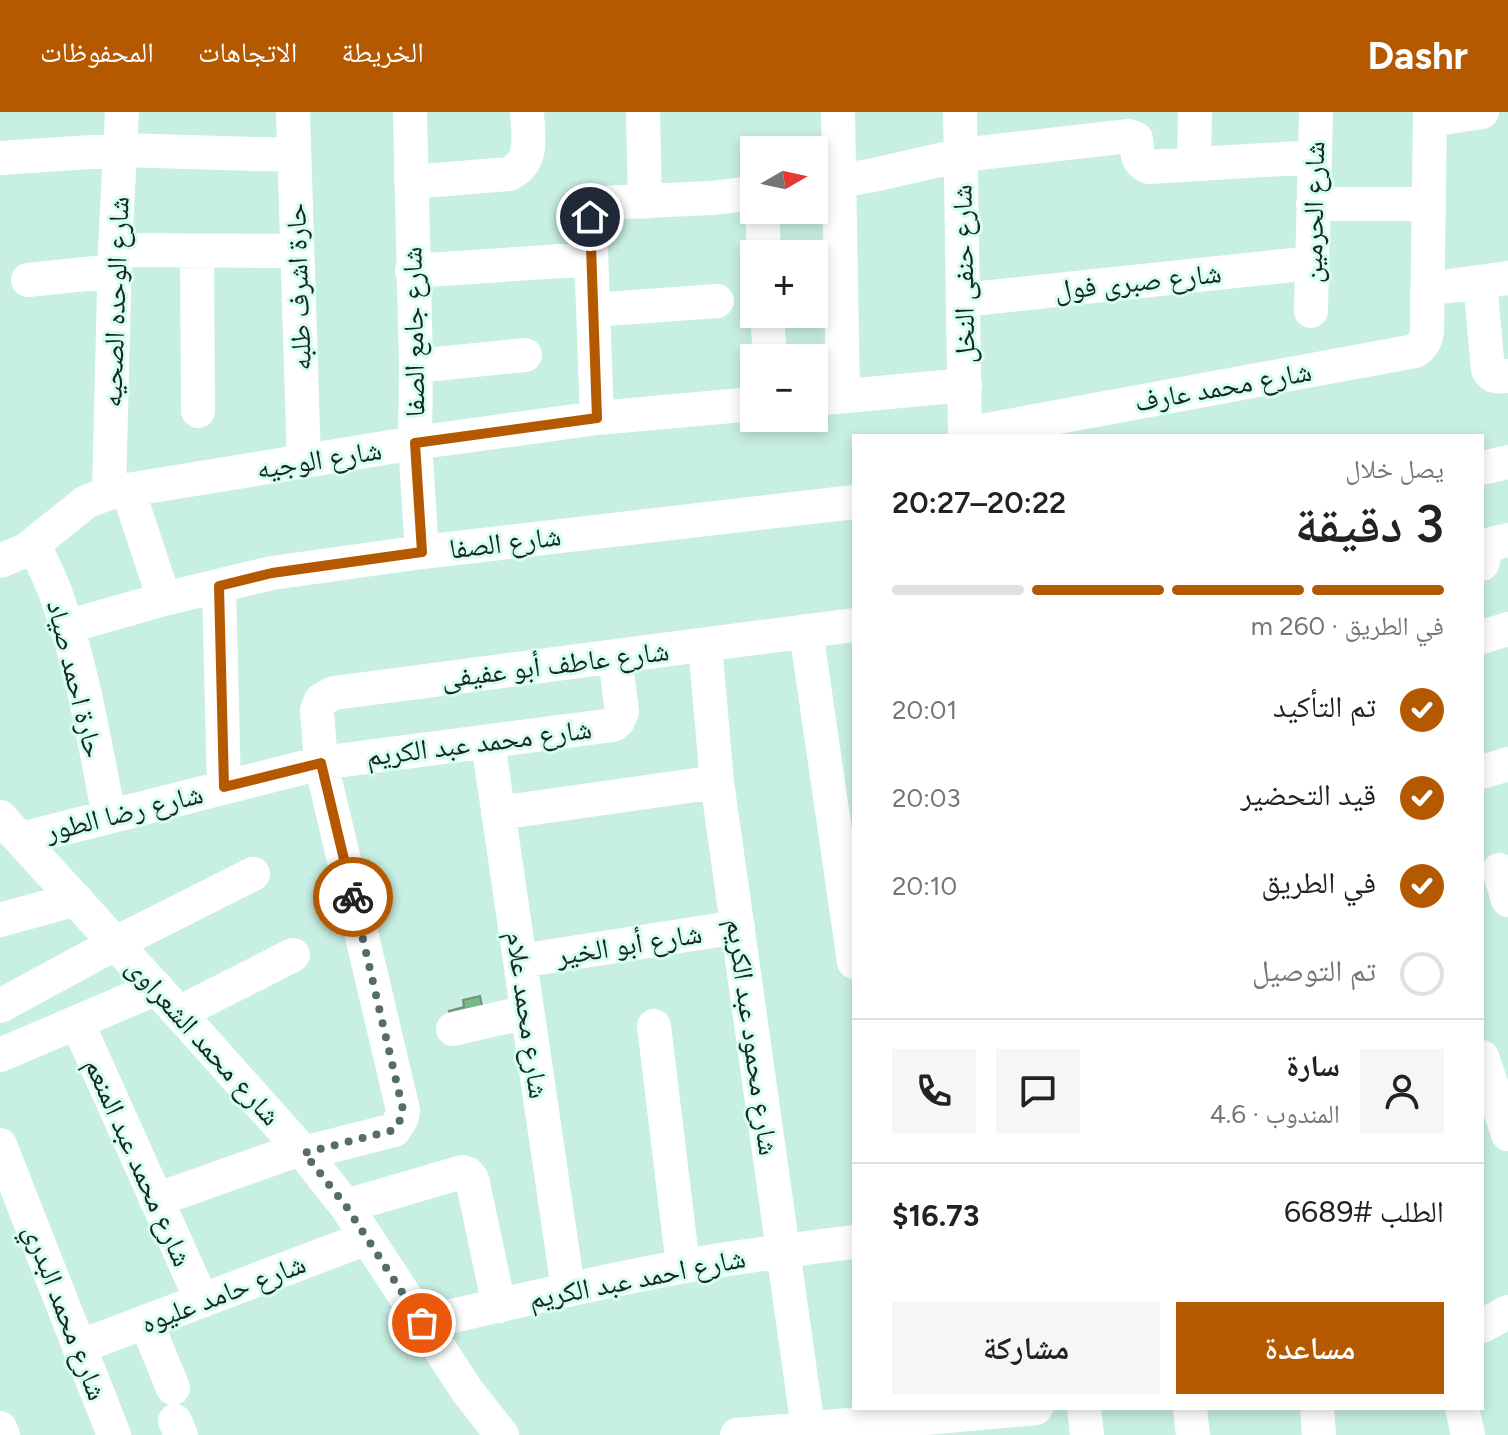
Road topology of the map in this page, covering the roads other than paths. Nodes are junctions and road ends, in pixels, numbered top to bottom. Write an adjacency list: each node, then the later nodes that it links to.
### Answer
1 (122, 112): 12 (street, شارع الوحده الصحيه)
2 (293, 112): 13 (street, حارة اشرف طلبه)
3 (410, 112): 19 (street, شارع جامع الصفا)
4 (527, 112): 19 (street)
5 (643, 112): 22 (street)
6 (838, 112): 18 (street)
7 (960, 112): 14 (street, شارع حنفى النخل)
8 (1195, 112): 17 (street)
9 (1316, 112): 15 (street, شارع الحرمين)
10 (1482, 112): 11 (street)
11 (1430, 116): 24 (street, شارع محمد عارف)
12 (121, 150): 13 (street); 16 (street); 29 (street, شارع الوحده الصحيه)
13 (294, 155): 27 (street, حارة اشرف طلبه)
14 (961, 155): 17 (street); 20 (street); 35 (street, شارع حنفى النخل)
15 (1315, 157): 17 (street); 23 (street, شارع الحرمين)
16 (0, 158)
17 (1194, 164)
18 (828, 171)
19 (411, 182): 31 (street, شارع جامع الصفا)
20 (828, 183)
21 (740, 194): 22 (street)
22 (645, 202): 28 (street)
23 (1313, 204): 24 (street); 30 (street, شارع الحرمين)
24 (1428, 204): 34 (street, شارع محمد عارف)
25 (827, 224): 43 (street)
26 (197, 251): 27 (street); 29 (street); 45 (street)
27 (297, 251): 50 (street, حارة اشرف طلبه)
28 (591, 259): 31 (street); 37 (street)
29 (115, 261): 32 (street); 53 (street, شارع الوحده الصحيه)
30 (1312, 263): 35 (street, شارع صبرى فول); 38 (street, شارع الحرمين)
31 (412, 271): 40 (street, شارع جامع الصفا)
32 (28, 280)
33 (1494, 280): 34 (street); 41 (street)
34 (1427, 289): 48 (street, شارع محمد عارف)
35 (963, 300): 42 (street, شارع حنفى النخل)
36 (717, 301): 37 (street)
37 (593, 310): 46 (street)
38 (1311, 311)
39 (525, 355): 40 (street)
40 (416, 366): 49 (street, شارع جامع الصفا)
41 (1508, 376)
42 (965, 385): 43 (street); 47 (street, شارع حنفى النخل)
43 (829, 398)
44 (740, 405): 46 (street, شارع الوجيه)
45 (198, 411)
46 (597, 418): 49 (street, شارع الوجيه)
47 (965, 434)
48 (970, 434)
49 (415, 443): 50 (street, شارع الوجيه); 57 (street, شارع جامع الصفا)
50 (304, 462): 53 (street, شارع الوجيه)
51 (1508, 462): 52 (street)
52 (1484, 468)
53 (118, 491): 56 (street, شارع الوجيه); 61 (street, شارع الوحده الصحيه)
54 (852, 502): 57 (street, شارع الصفا)
55 (1508, 540): 58 (street)
56 (34, 544): 59 (street, شارع الوجيه); 63 (street, حارة احمد صياد)
57 (422, 552): 60 (street, شارع الصفا)
58 (1484, 556)
59 (0, 561)
60 (219, 586): 61 (street, شارع الصفا); 74 (street)
61 (164, 599): 63 (street, شارع الصفا)
62 (852, 625): 65 (street, شارع عاطف أبو عفيفى)
63 (66, 627): 76 (street, حارة احمد صياد)
64 (1508, 629): 66 (street)
65 (806, 631): 67 (street, شارع عاطف أبو عفيفى); 83 (street)
66 (1484, 636)
67 (705, 645): 68 (street, شارع عاطف أبو عفيفى); 73 (street, شارع محمود عبد الكريم)
68 (615, 657): 69 (street, شارع محمد عبد الكريم); 70 (street, شارع عاطف أبو عفيفى)
69 (488, 742): 70 (street, شارع محمد عبد الكريم); 75 (street, شارع محمد علام)
70 (321, 763): 74 (street, شارع رضا الطور); 96 (street, شارع عاطف أبو عفيفى)
71 (1508, 764): 72 (street)
72 (1484, 771)
73 (717, 782): 75 (street); 81 (street, شارع محمود عبد الكريم)
74 (224, 787): 76 (street, شارع رضا الطور)
75 (498, 813): 85 (street, شارع محمد علام)
76 (109, 816): 77 (street, شارع رضا الطور)
77 (7, 826): 79 (street, شارع محمد الشعراوى)
78 (253, 874): 82 (street)
79 (76, 899): 80 (street); 82 (street, شارع محمد الشعراوى)
80 (0, 920)
81 (738, 927): 85 (street, شارع أبو الخير); 101 (street, شارع محمود عبد الكريم)
82 (116, 943): 86 (street, شارع محمد الشعراوى); 87 (street)
83 (852, 948)
84 (293, 955): 86 (street)
85 (520, 961): 88 (street, شارع محمد علام)
86 (168, 1000): 89 (street); 96 (street, شارع محمد الشعراوى)
87 (0, 1006)
88 (527, 1012): 91 (street); 103 (street, شارع محمد علام)
89 (77, 1022): 92 (street); 97 (street, شارع محمد عبد المنعم)
90 (654, 1026): 102 (street)
91 (453, 1029)
92 (0, 1055)
93 (1484, 1063): 94 (street)
94 (1508, 1134)
95 (0, 1145): 110 (street, شارع محمد البدري)
96 (302, 1151): 97 (street); 98 (street, شارع محمد الشعراوى)
97 (156, 1200): 104 (street, شارع محمد عبد المنعم)
98 (346, 1206): 99 (street, شارع محمد الشعراوى); 105 (street)
99 (367, 1238): 104 (street, شارع حامد عليوه); 108 (street, شارع محمد الشعراوى)
100 (852, 1242): 101 (street, شارع احمد عبد الكريم)
101 (783, 1251): 102 (street, شارع احمد عبد الكريم); 119 (street, شارع محمود عبد الكريم)
102 (683, 1266): 103 (street, شارع احمد عبد الكريم)
103 (568, 1289): 105 (street, شارع احمد عبد الكريم)
104 (202, 1301): 107 (street, شارع حامد عليوه)
105 (499, 1306): 108 (street, شارع احمد عبد الكريم)
106 (1508, 1312): 109 (street)
107 (146, 1322): 110 (street, شارع حامد عليوه); 116 (street)
108 (422, 1323): 122 (street, شارع محمد الشعراوى)
109 (1484, 1324)
110 (79, 1347): 121 (street, شارع محمد البدري)
111 (1031, 1410): 117 (street)
112 (1084, 1410): 124 (street)
113 (1190, 1410): 125 (street)
114 (1317, 1410): 126 (street)
115 (1462, 1410): 127 (street)
116 (176, 1415)
117 (995, 1424): 119 (street)
118 (0, 1428): 120 (street)
119 (808, 1428): 123 (street)
120 (3, 1435)
121 (114, 1435)
122 (502, 1435)
123 (737, 1435)
124 (1087, 1435)
125 (1193, 1435)
126 (1319, 1435)
127 (1468, 1435)

